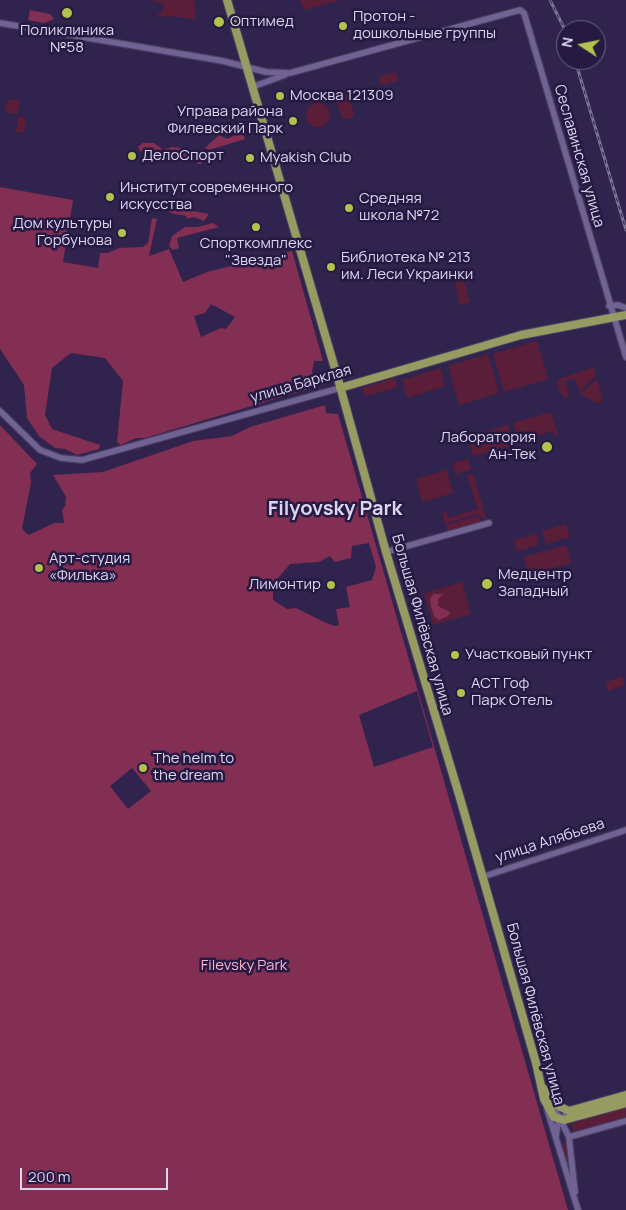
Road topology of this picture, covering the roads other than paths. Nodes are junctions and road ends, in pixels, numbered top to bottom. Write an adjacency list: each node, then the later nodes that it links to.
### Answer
1 (226, 0): 3 (main road, Большая Филёвская улица)
2 (0, 23): 3 (street)
3 (246, 66): 4 (street); 5 (main road, Большая Филёвская улица)
4 (290, 72): 5 (street); 6 (street, Сеславинская улица)
5 (252, 87): 11 (main road, Большая Филёвская улица)
6 (609, 306): 7 (street); 9 (street, Сеславинская улица)
7 (626, 308)
8 (626, 315): 9 (main road, улица Барклая)
9 (613, 318): 10 (street, Сеславинская улица); 11 (main road, улица Барклая)
10 (626, 357)
11 (340, 388): 12 (street, улица Барклая); 14 (main road, Большая Филёвская улица)
12 (0, 411)
13 (489, 523): 14 (street)
14 (386, 552): 16 (main road, Большая Филёвская улица)
15 (626, 830): 16 (street, улица Алябьева)
16 (482, 877): 17 (main road, Большая Филёвская улица)
17 (541, 1084): 19 (main road, Большая Филёвская улица); 20 (main road)
18 (626, 1095): 22 (main road)
19 (544, 1100): 24 (main road); 27 (street, Большая Филёвская улица)
20 (552, 1102): 22 (main road); 24 (street, Большая Филёвская улица)
21 (626, 1103): 23 (main road)
22 (569, 1111): 24 (street, Большая Филёвская улица)
23 (574, 1119): 24 (main road); 26 (street)
24 (559, 1120): 26 (street, Большая Филёвская улица); 27 (street, Большая Филёвская улица)
25 (626, 1121): 26 (street)
26 (567, 1134): 28 (street, Большая Филёвская улица)
27 (556, 1143): 28 (street, Большая Филёвская улица)
28 (578, 1208)

